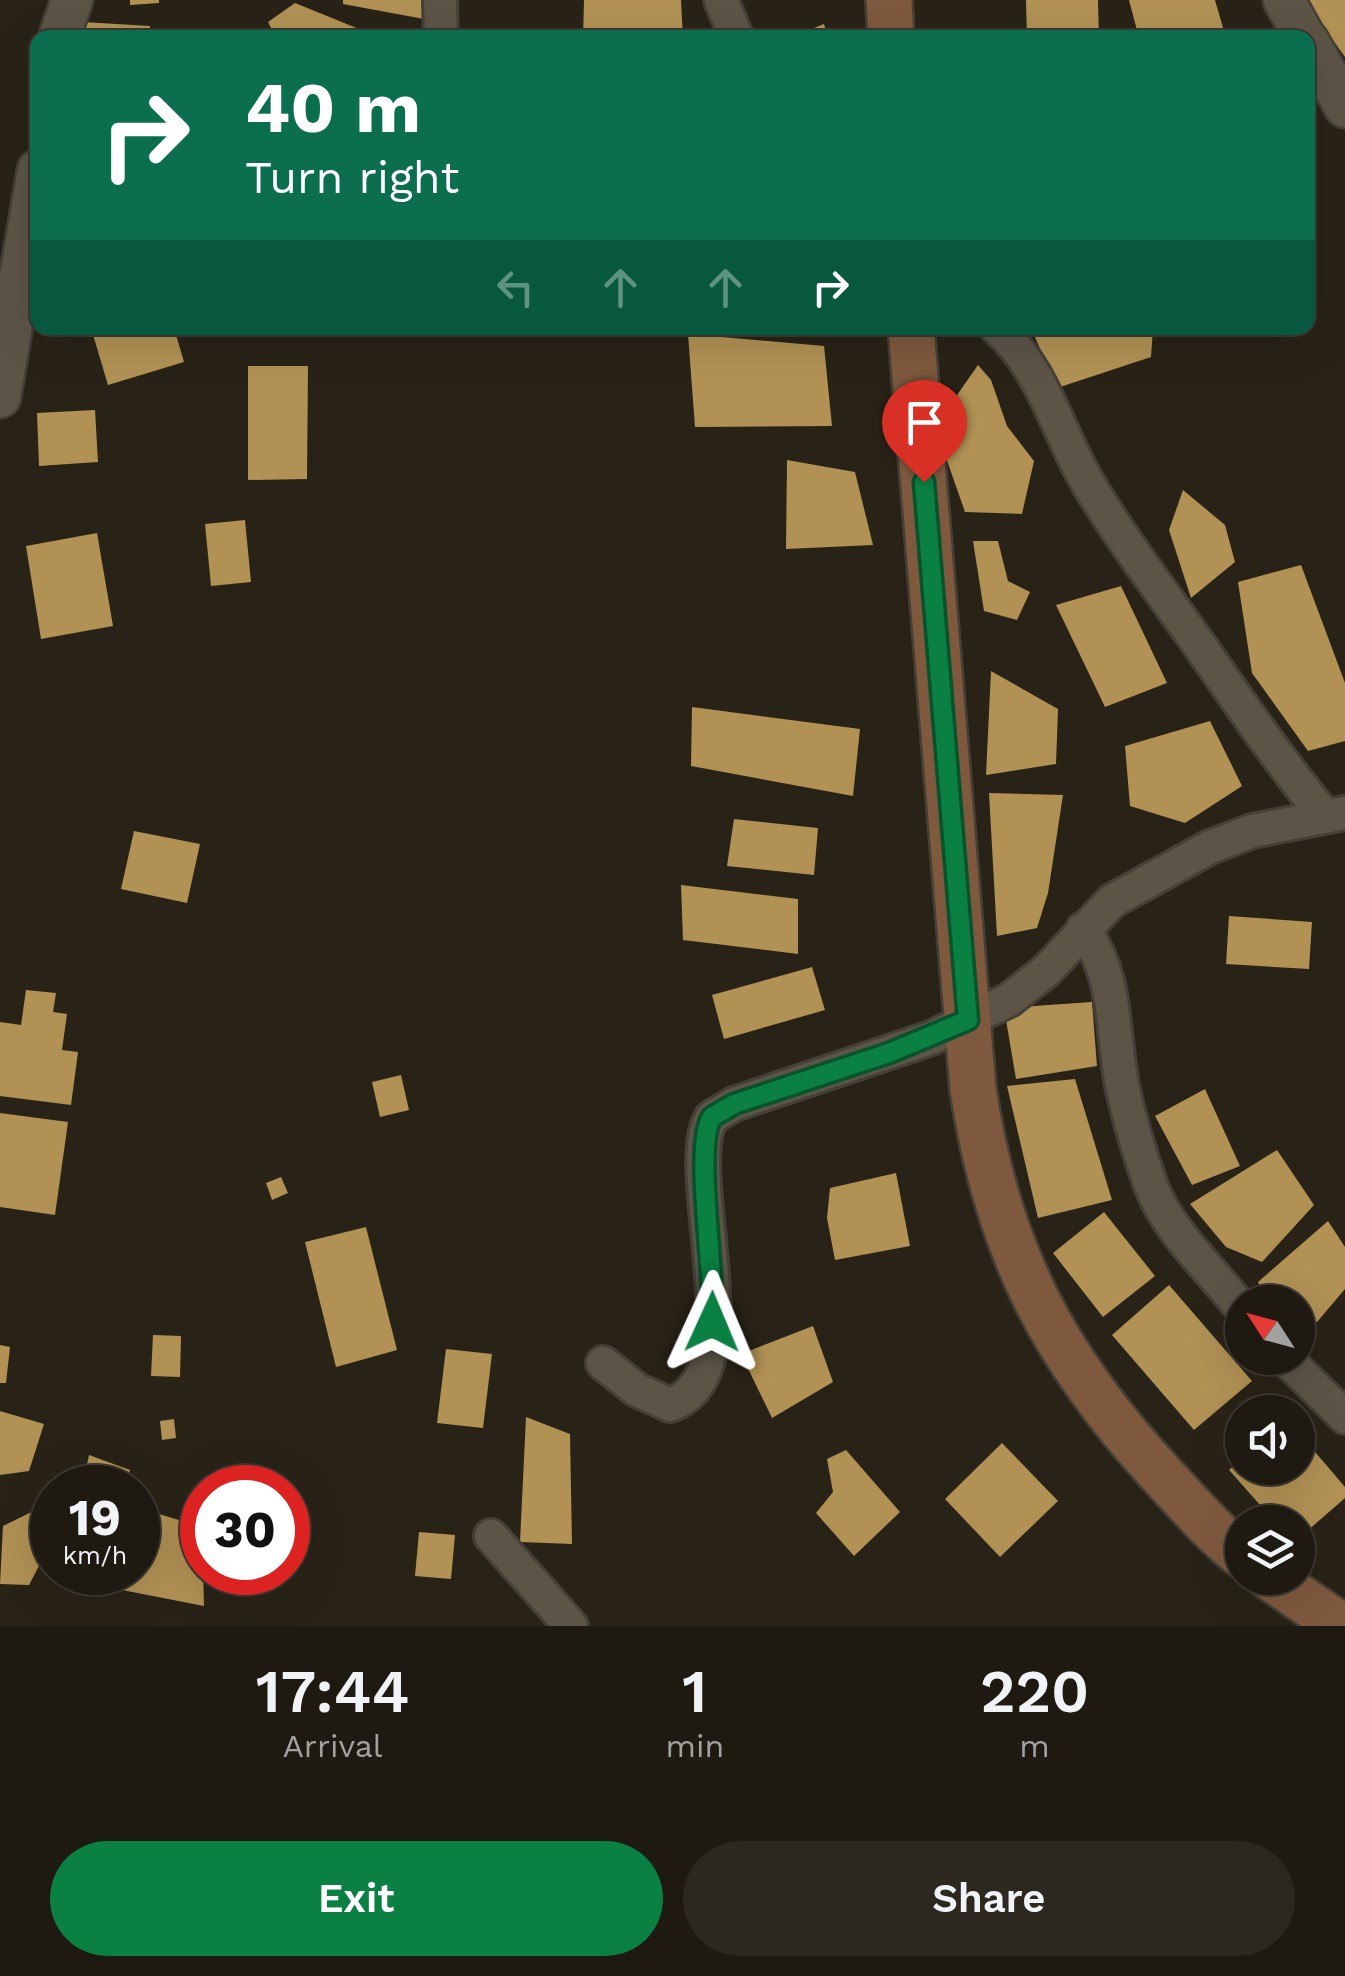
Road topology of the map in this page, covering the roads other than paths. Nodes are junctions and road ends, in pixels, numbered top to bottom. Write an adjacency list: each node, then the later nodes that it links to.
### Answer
1 (72, 0): 6 (street)
2 (440, 0): 7 (street)
3 (721, 0): 8 (street)
4 (889, 0): 9 (main road)
5 (1284, 0): 10 (street)
6 (63, 30)
7 (440, 30)
8 (734, 30)
9 (891, 30)
10 (1301, 30)
11 (1315, 55): 12 (street)
12 (1345, 107)
13 (30, 218): 16 (street)
14 (912, 335): 19 (main road)
15 (1005, 335): 17 (street)
16 (0, 398)
17 (1335, 814): 18 (street)
18 (1083, 928): 19 (street); 20 (street)
19 (968, 1020): 21 (street); 25 (main road)
20 (1225, 1288)
21 (603, 1362)
22 (1302, 1375): 23 (street)
23 (1345, 1417)
24 (492, 1536): 27 (street)
25 (1225, 1537)
26 (1296, 1595): 28 (main road)
27 (570, 1626)
28 (1341, 1626)

